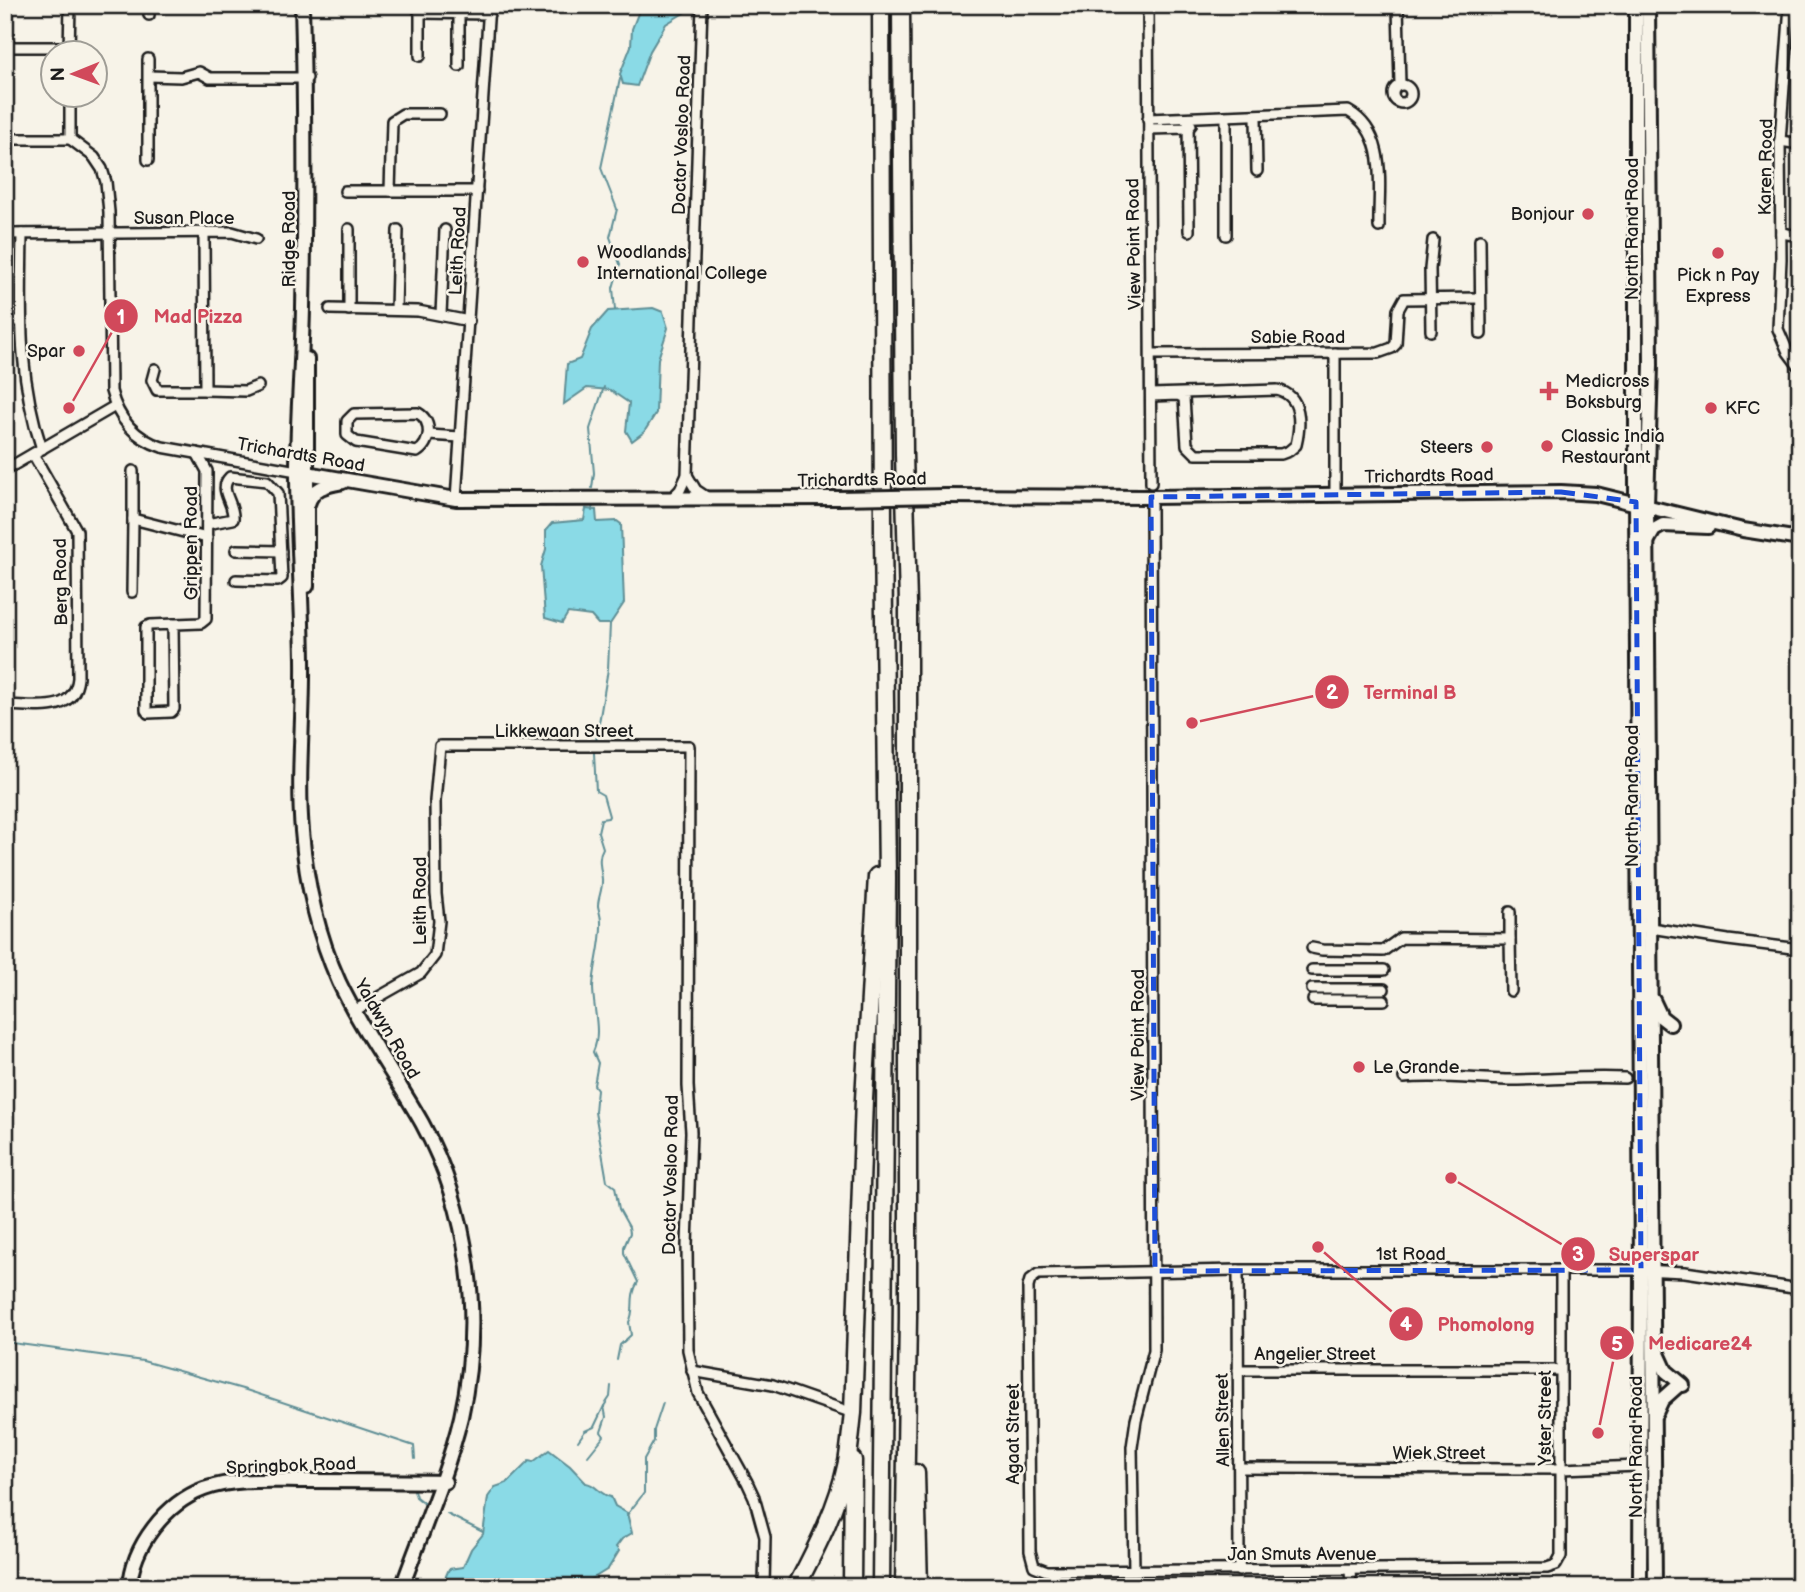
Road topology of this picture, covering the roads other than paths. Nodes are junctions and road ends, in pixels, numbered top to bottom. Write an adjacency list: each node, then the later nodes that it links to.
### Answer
1 (70, 5): 15 (street)
2 (305, 5): 22 (main road, Ridge Road)
3 (702, 5): 83 (street, Doctor Vosloo Road)
4 (881, 5): 97 (highway)
5 (901, 5): 133 (highway)
6 (1148, 5): 29 (street, View Point Road)
7 (1398, 5): 23 (street)
8 (1636, 5): 92 (main road, North Rand Road)
9 (1648, 5): 92 (main road, North Rand Road)
10 (1790, 5): 14 (street, Karen Road)
11 (419, 8): 13 (street); 18 (street)
12 (489, 9): 13 (street); 38 (street, Leith Road)
13 (458, 10): 20 (street)
14 (1795, 17): 32 (street, Karen Road)
15 (69, 38)
16 (5, 47): 17 (street)
17 (38, 49)
18 (420, 56)
19 (148, 59): 21 (street)
20 (458, 66)
21 (149, 76): 22 (street); 34 (street)
22 (305, 78): 73 (main road, Ridge Road); 82 (main road, Ridge Road)
23 (1400, 85)
24 (70, 108): 31 (street)
25 (440, 114): 37 (street)
26 (1226, 117): 27 (street); 28 (street); 49 (street)
27 (1256, 117): 35 (street); 39 (street)
28 (1191, 122): 29 (street); 43 (street)
29 (1148, 124): 66 (street, View Point Road)
30 (5, 139): 31 (street)
31 (70, 139): 47 (street)
32 (1780, 141): 33 (street); 44 (street, Karen Road)
33 (1800, 144)
34 (148, 160)
35 (1257, 172)
36 (345, 191): 37 (street)
37 (390, 191): 38 (street)
38 (477, 191): 62 (street, Leith Road)
39 (1379, 227)
40 (349, 229): 57 (street)
41 (398, 230): 58 (street)
42 (445, 230): 59 (street)
43 (1189, 231)
44 (1781, 233): 50 (street); 67 (street, Karen Road)
45 (5, 234): 46 (street, Susan Place)
46 (22, 234): 47 (street, Susan Place); 61 (street, Berg Road)
47 (110, 234): 48 (street, Susan Place); 72 (street)
48 (204, 234): 51 (street, Susan Place); 70 (street)
49 (1226, 235)
50 (1800, 236)
51 (256, 239)
52 (1433, 240): 54 (street)
53 (1480, 240): 55 (street)
54 (1431, 298): 55 (street); 63 (street); 65 (street, Sabie Road)
55 (1480, 298): 64 (street)
56 (330, 309): 57 (street)
57 (349, 310): 58 (street)
58 (396, 310): 59 (street)
59 (441, 314): 62 (street)
60 (5, 321): 61 (street)
61 (21, 321): 76 (street, Berg Road)
62 (470, 321): 75 (street, Leith Road)
63 (1431, 331)
64 (1481, 334)
65 (1335, 353): 66 (street, Sabie Road); 87 (street)
66 (1151, 354): 71 (street, View Point Road)
67 (1800, 368)
68 (155, 369): 70 (street)
69 (258, 386): 70 (street)
70 (205, 390)
71 (1151, 395): 71 (street); 86 (street, View Point Road)
72 (115, 406): 76 (street); 77 (street, Trichardts Road)
73 (307, 433): 82 (main road, Ridge Road); 84 (main road)
74 (429, 435): 74 (street); 75 (street)
75 (460, 438): 91 (street, Leith Road)
76 (37, 452): 79 (street); 106 (street, Berg Road)
77 (197, 453): 78 (street, Trichardts Road); 81 (street, Grippen Road)
78 (223, 458): 81 (street, Grippen Road); 82 (street, Trichardts Road)
79 (5, 470)
80 (133, 471): 94 (street)
81 (207, 471): 95 (street, Grippen Road)
82 (302, 472): 84 (main road, Trichardts Road); 93 (main road, Yaldwyn Road); 123 (main road, Yaldwyn Road)
83 (687, 475): 89 (street); 90 (street)
84 (328, 477): 85 (main road, Trichardts Road)
85 (350, 481): 91 (main road, Trichardts Road); 93 (main road)
86 (1151, 483)
87 (1335, 494): 88 (main road, Trichardts Road); 92 (main road, Trichardts Road)
88 (1151, 497): 90 (main road, Trichardts Road, bridge); 130 (street, View Point Road)
89 (672, 498): 90 (main road, Trichardts Road); 91 (main road, Trichardts Road)
90 (708, 498)
91 (456, 499)
92 (1641, 504): 96 (main road, Trichardts Road); 100 (main road, North Rand Road); 109 (main road, North Rand Road)
93 (308, 507): 123 (main road, Yaldwyn Road)
94 (133, 519): 98 (street); 104 (street)
95 (206, 524): 98 (street, Grippen Road); 102 (street)
96 (1743, 530): 99 (main road, Trichardts Road); 100 (main road)
97 (883, 533): 138 (highway); 156 (highway)
98 (206, 538): 105 (street, Grippen Road)
99 (1800, 539)
100 (1647, 542): 109 (main road, North Rand Road)
101 (236, 551): 102 (street)
102 (281, 551): 103 (street)
103 (236, 580)
104 (132, 592)
105 (173, 624): 105 (street)
106 (5, 705)
107 (439, 746): 108 (street, Likkewaan Street); 123 (street, Leith Road)
108 (688, 746): 137 (street, Doctor Vosloo Road)
109 (1644, 815): 111 (main road, North Rand Road)
110 (1510, 912): 112 (street)
111 (1645, 927): 114 (street); 120 (main road, North Rand Road); 129 (main road, North Rand Road)
112 (1510, 940): 113 (street); 119 (street)
113 (1312, 948)
114 (1800, 949)
115 (1312, 970): 116 (street)
116 (1384, 970)
117 (1312, 989): 118 (street)
118 (1384, 989)
119 (1511, 991)
120 (1650, 993): 124 (main road); 129 (main road, North Rand Road)
121 (1312, 1000): 122 (street)
122 (1384, 1000)
123 (357, 1009): 144 (main road, Yaldwyn Road)
124 (1670, 1024)
125 (1404, 1078): 126 (street)
126 (1625, 1078)
127 (1238, 1270): 128 (street, 1st Road); 130 (street, 1st Road); 135 (street, Allen Street)
128 (1561, 1270): 129 (street, 1st Road); 136 (street, Yster Street)
129 (1647, 1270): 132 (street, 1st Road); 134 (main road, North Rand Road); 140 (main road, North Rand Road)
130 (1155, 1271): 131 (street, 1st Road); 147 (street, View Point Road)
131 (1028, 1287): 149 (street, Agaat Street)
132 (1800, 1289)
133 (908, 1317): 157 (highway); 158 (highway)
134 (1654, 1346): 139 (main road, North Rand Road); 139 (main road)
135 (1238, 1370): 136 (street, Angelier Street); 141 (street, Allen Street)
136 (1560, 1370): 142 (street, Yster Street)
137 (692, 1371): 138 (street); 153 (street, Doctor Vosloo Road)
138 (853, 1413): 154 (highway); 155 (highway)
139 (1654, 1418): 161 (main road, North Rand Road)
140 (1639, 1466): 142 (street, Wiek Street); 160 (main road, North Rand Road)
141 (1239, 1468): 142 (street, Wiek Street); 150 (street, Allen Street)
142 (1561, 1469): 146 (street, Yster Street)
143 (411, 1481): 144 (main road, Springbok Road); 145 (main road); 151 (main road, Springbok Road)
144 (443, 1482): 145 (main road, Yaldwyn Road); 152 (main road, Yaldwyn Road)
145 (433, 1503): 152 (main road, Yaldwyn Road)
146 (1556, 1565): 148 (street, Jan Smuts Avenue)
147 (1134, 1570): 149 (street, Jan Smuts Avenue); 150 (street, Jan Smuts Avenue)
148 (1350, 1570): 150 (street, Jan Smuts Avenue); 159 (street)
149 (1047, 1571)
150 (1239, 1571)
151 (130, 1587)
152 (405, 1587)
153 (764, 1587)
154 (796, 1587)
155 (852, 1587)
156 (881, 1587)
157 (904, 1587)
158 (919, 1587)
159 (1351, 1587)
160 (1640, 1587)
161 (1657, 1587)

